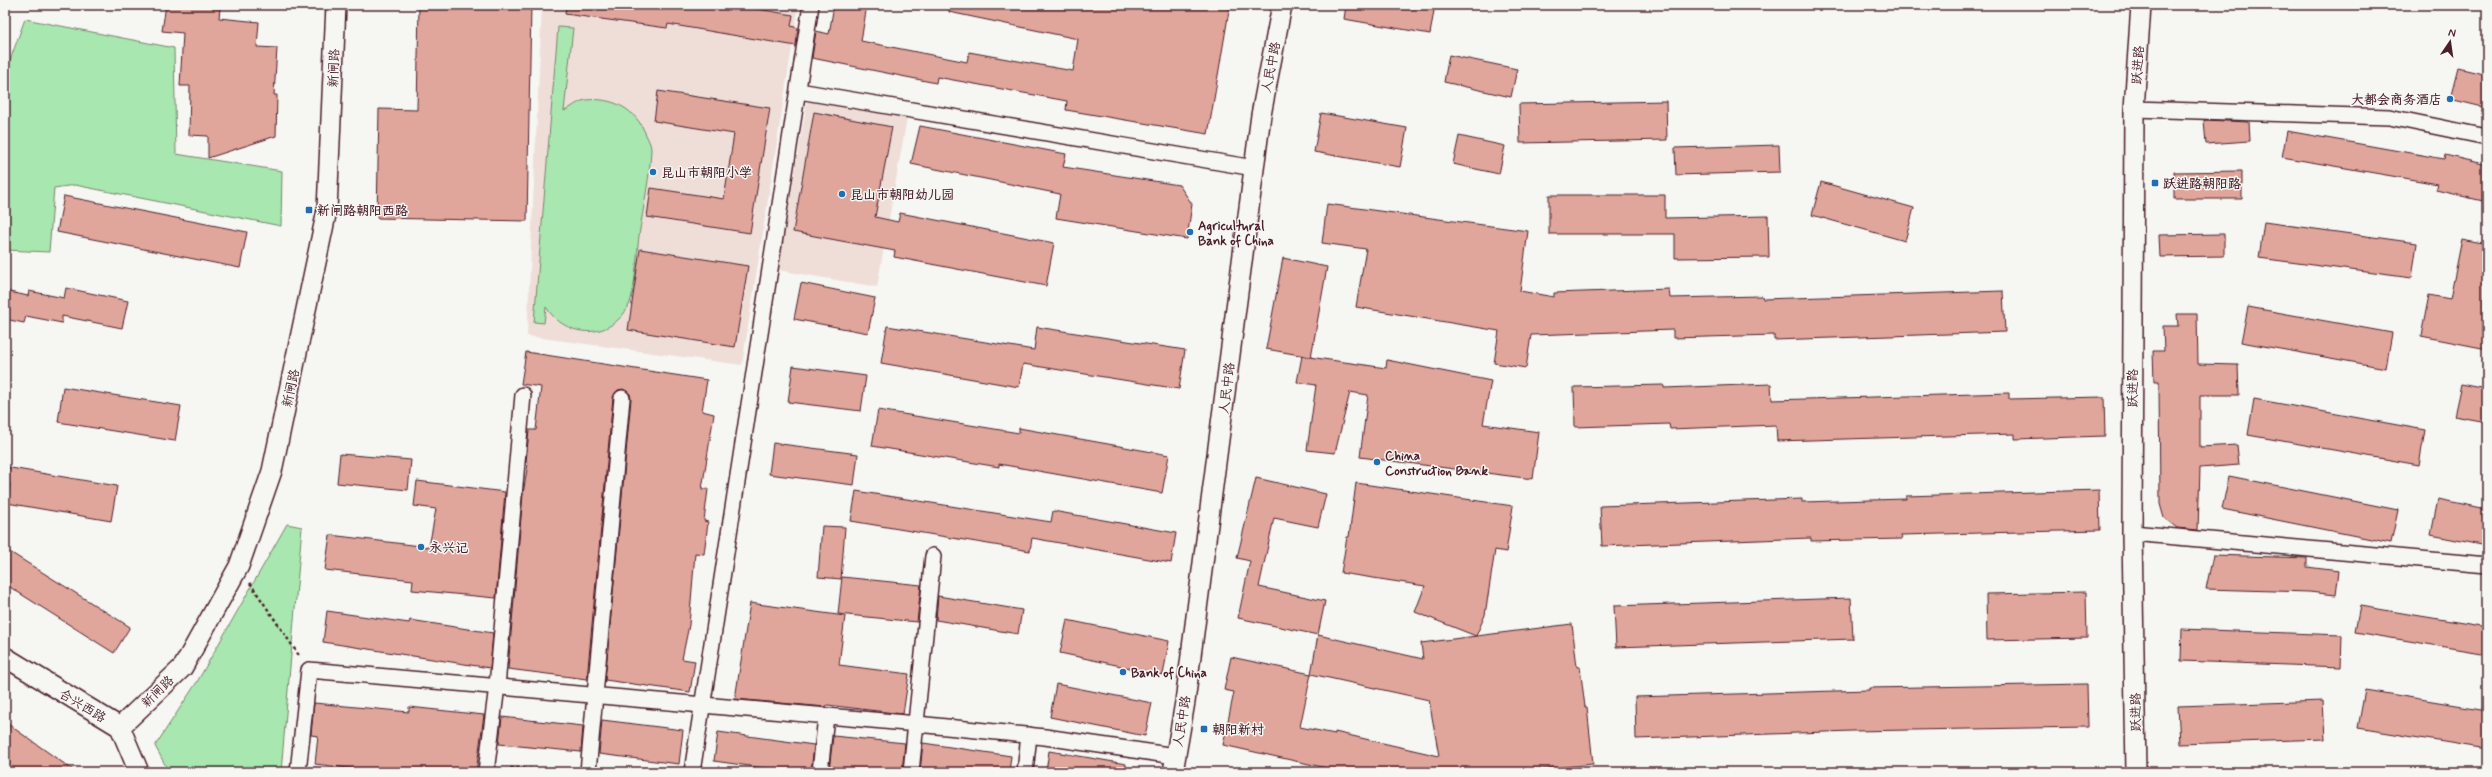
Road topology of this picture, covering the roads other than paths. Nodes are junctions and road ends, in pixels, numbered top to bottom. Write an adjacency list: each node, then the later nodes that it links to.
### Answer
1 (336, 5): 20 (street, 新闸路)
2 (811, 5): 5 (street)
3 (1282, 5): 8 (street, 人民中路)
4 (2141, 5): 6 (street, 跃进路)
5 (799, 91): 8 (street); 17 (street)
6 (2134, 109): 7 (street); 11 (street, 跃进路)
7 (2487, 137)
8 (1254, 168): 22 (street, 人民中路)
9 (523, 395): 15 (street)
10 (622, 398): 16 (street)
11 (2132, 533): 13 (street); 31 (street, 跃进路)
12 (933, 556): 19 (street)
13 (2487, 565)
14 (5, 657): 20 (street, 合兴西路)
15 (496, 686): 16 (street); 24 (street); 25 (street)
16 (595, 694): 17 (street); 26 (street)
17 (704, 703): 18 (street); 27 (street)
18 (826, 716): 19 (street); 28 (street)
19 (917, 724): 21 (street); 29 (street)
20 (120, 727): 23 (street, 合兴西路)
21 (1030, 735): 22 (street); 30 (street)
22 (1174, 764)
23 (139, 772)
24 (301, 772)
25 (486, 772)
26 (588, 772)
27 (692, 772)
28 (820, 772)
29 (911, 772)
30 (1024, 772)
31 (2136, 772)

